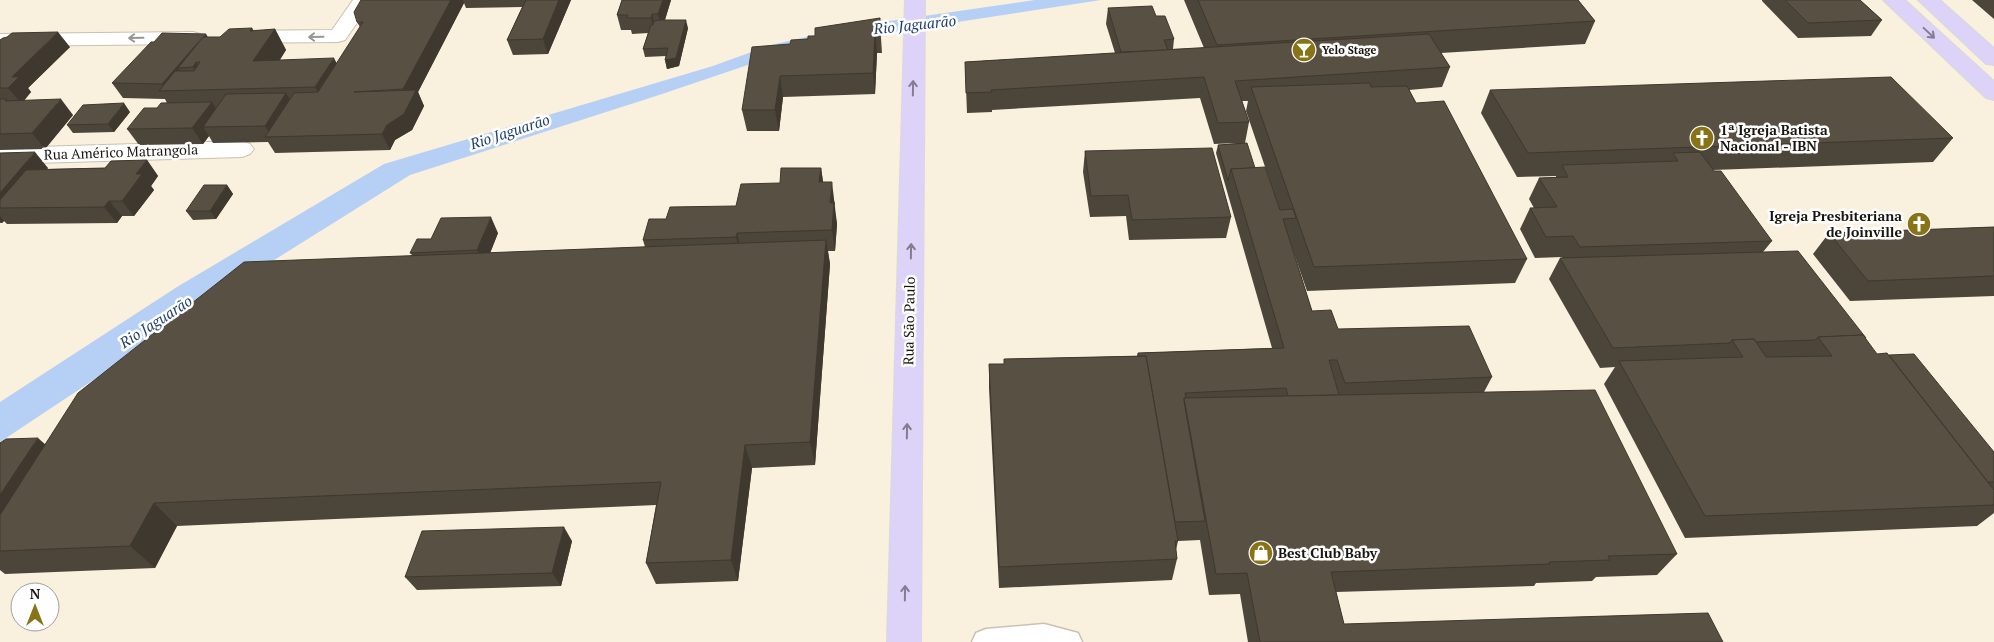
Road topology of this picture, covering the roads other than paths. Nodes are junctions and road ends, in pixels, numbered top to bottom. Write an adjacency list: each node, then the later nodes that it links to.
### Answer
1 (363, 0): 5 (street, one-way to 5)
2 (1894, 0): 7 (main road, one-way to 7)
3 (1928, 0): 6 (main road)
4 (914, 7): 10 (main road, Rua São Paulo, one-way to 4)
5 (0, 40)
6 (1994, 59)
7 (1994, 93)
8 (242, 149): 9 (street, Rua Américo Matrangola)
9 (0, 156)
10 (904, 642)
11 (986, 642): 12 (lane)
12 (1068, 642)

